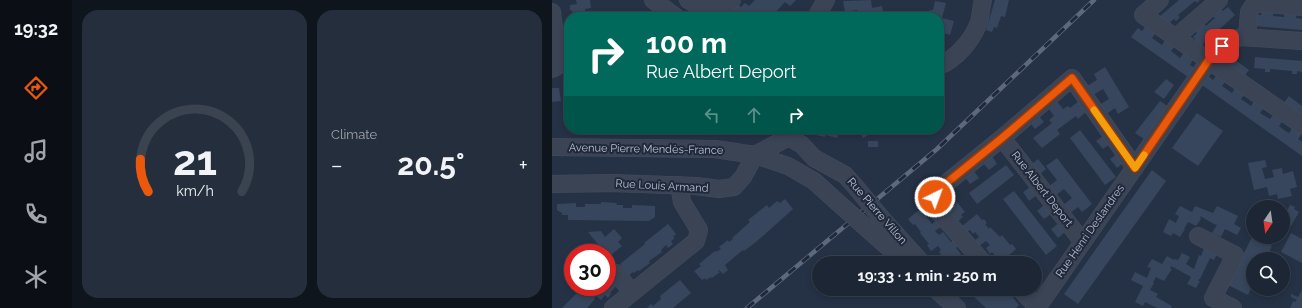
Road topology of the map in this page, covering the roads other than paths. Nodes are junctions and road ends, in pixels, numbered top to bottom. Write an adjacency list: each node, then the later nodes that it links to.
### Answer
1 (688, 0): 2 (street)
2 (732, 0)
3 (826, 0): 12 (street)
4 (983, 0): 17 (street)
5 (1160, 0): 14 (street)
6 (1219, 0): 14 (street)
7 (660, 2): 11 (street)
8 (1256, 2): 9 (street); 13 (street)
9 (1302, 7)
10 (552, 12): 18 (street)
11 (671, 12)
12 (819, 12)
13 (1248, 37): 15 (street, Rue Henri Deslandres); 16 (street, Rue Henri Deslandres)
14 (1175, 38): 16 (street)
15 (1302, 41)
16 (1208, 61): 19 (street); 25 (street, Rue Henri Deslandres)
17 (944, 63)
18 (552, 69)
19 (1302, 125)
20 (790, 134): 24 (street)
21 (793, 134): 32 (street, Rue Pierre Villon, bridge)
22 (1002, 138): 25 (street); 30 (street, Rue Albert Deport); 33 (street)
23 (552, 147): 24 (street, Avenue Pierre Mendès-France)
24 (755, 155): 27 (street, Rue Louis Armand); 28 (street, Avenue Pierre Mendès-France)
25 (1135, 168): 30 (street, Rue Henri Deslandres)
26 (552, 184): 27 (street, Rue Louis Armand)
27 (678, 185): 35 (street)
28 (831, 196): 31 (street, Rue Pierre Villon, bridge)
29 (1198, 236): 43 (street)
30 (1082, 241): 42 (street, Rue Henri Deslandres)
31 (898, 256)
32 (916, 256)
33 (978, 256)
34 (616, 272): 35 (street)
35 (632, 292): 39 (street)
36 (943, 296): 40 (street)
37 (952, 296): 41 (street)
38 (1026, 296): 42 (street)
39 (613, 308)
40 (957, 308)
41 (962, 308)
42 (1037, 308)
43 (1233, 308)

